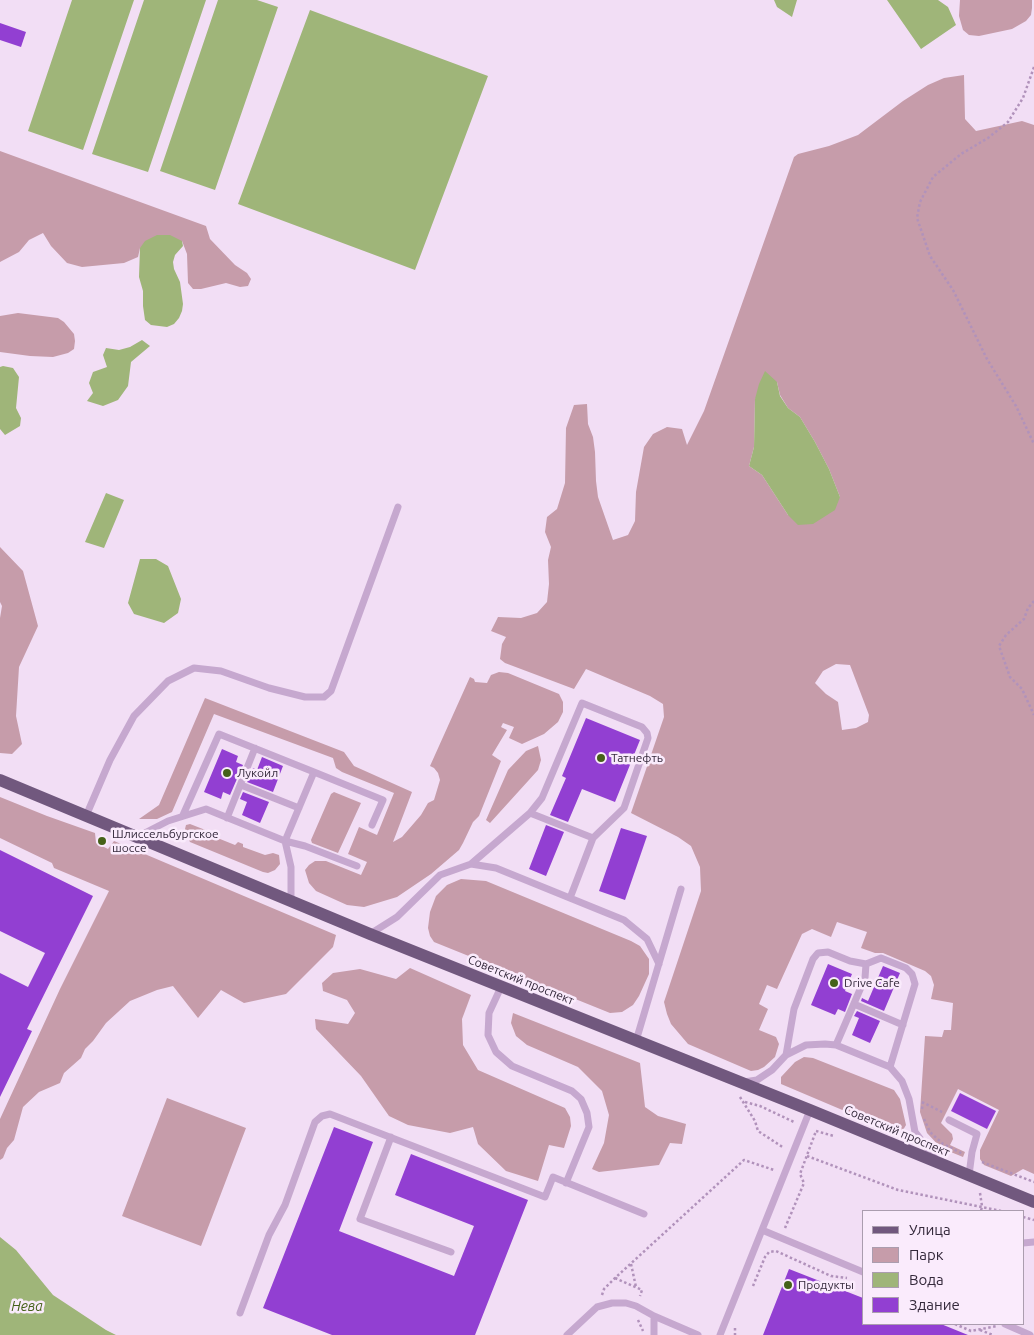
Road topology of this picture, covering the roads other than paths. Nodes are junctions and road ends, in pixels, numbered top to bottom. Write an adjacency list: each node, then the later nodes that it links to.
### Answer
1 (398, 506): 9 (lane)
2 (255, 748): 3 (lane); 5 (lane); 8 (lane)
3 (314, 772): 6 (lane); 11 (lane)
4 (0, 780): 9 (main road, Советский проспект)
5 (241, 784): 6 (lane); 10 (lane)
6 (299, 808): 14 (lane)
7 (530, 814): 13 (lane); 13 (lane); 15 (lane)
8 (183, 815): 10 (lane); 12 (lane)
9 (86, 816): 12 (main road, Советский проспект)
10 (227, 818): 14 (lane)
11 (372, 825)
12 (137, 837): 19 (main road, Советский проспект)
13 (593, 838): 18 (lane)
14 (286, 842): 16 (lane); 19 (lane)
15 (471, 864): 18 (lane); 20 (lane)
16 (357, 866)
17 (681, 889): 21 (lane)
18 (570, 898): 21 (lane)
19 (291, 902): 20 (main road, Советский проспект)
20 (370, 934): 23 (main road, Советский проспект)
21 (659, 964): 26 (lane)
22 (866, 964): 24 (lane); 25 (lane); 28 (lane)
23 (501, 987): 26 (main road, Советский проспект); 36 (lane)
24 (854, 1004): 25 (lane); 27 (lane)
25 (903, 1025): 29 (lane)
26 (636, 1041): 30 (main road, Советский проспект)
27 (836, 1045): 28 (lane); 29 (lane)
28 (786, 1055): 30 (lane)
29 (890, 1066): 34 (lane)
30 (741, 1083): 31 (main road, Советский проспект)
31 (810, 1110): 34 (main road, Советский проспект); 39 (lane)
32 (949, 1120): 35 (lane)
33 (391, 1137): 36 (lane); 40 (lane); 42 (lane)
34 (945, 1166): 35 (main road, Советский проспект)
35 (968, 1175): 37 (main road, Советский проспект)
36 (566, 1183): 38 (lane)
37 (1034, 1202)
38 (644, 1214)
39 (762, 1230): 41 (lane); 48 (lane)
40 (451, 1252)
41 (862, 1272)
42 (240, 1313)
43 (654, 1316): 45 (lane); 46 (lane); 47 (lane)
44 (1005, 1326): 49 (lane)
45 (567, 1335)
46 (654, 1335)
47 (698, 1335)
48 (720, 1335)
49 (1030, 1335)

